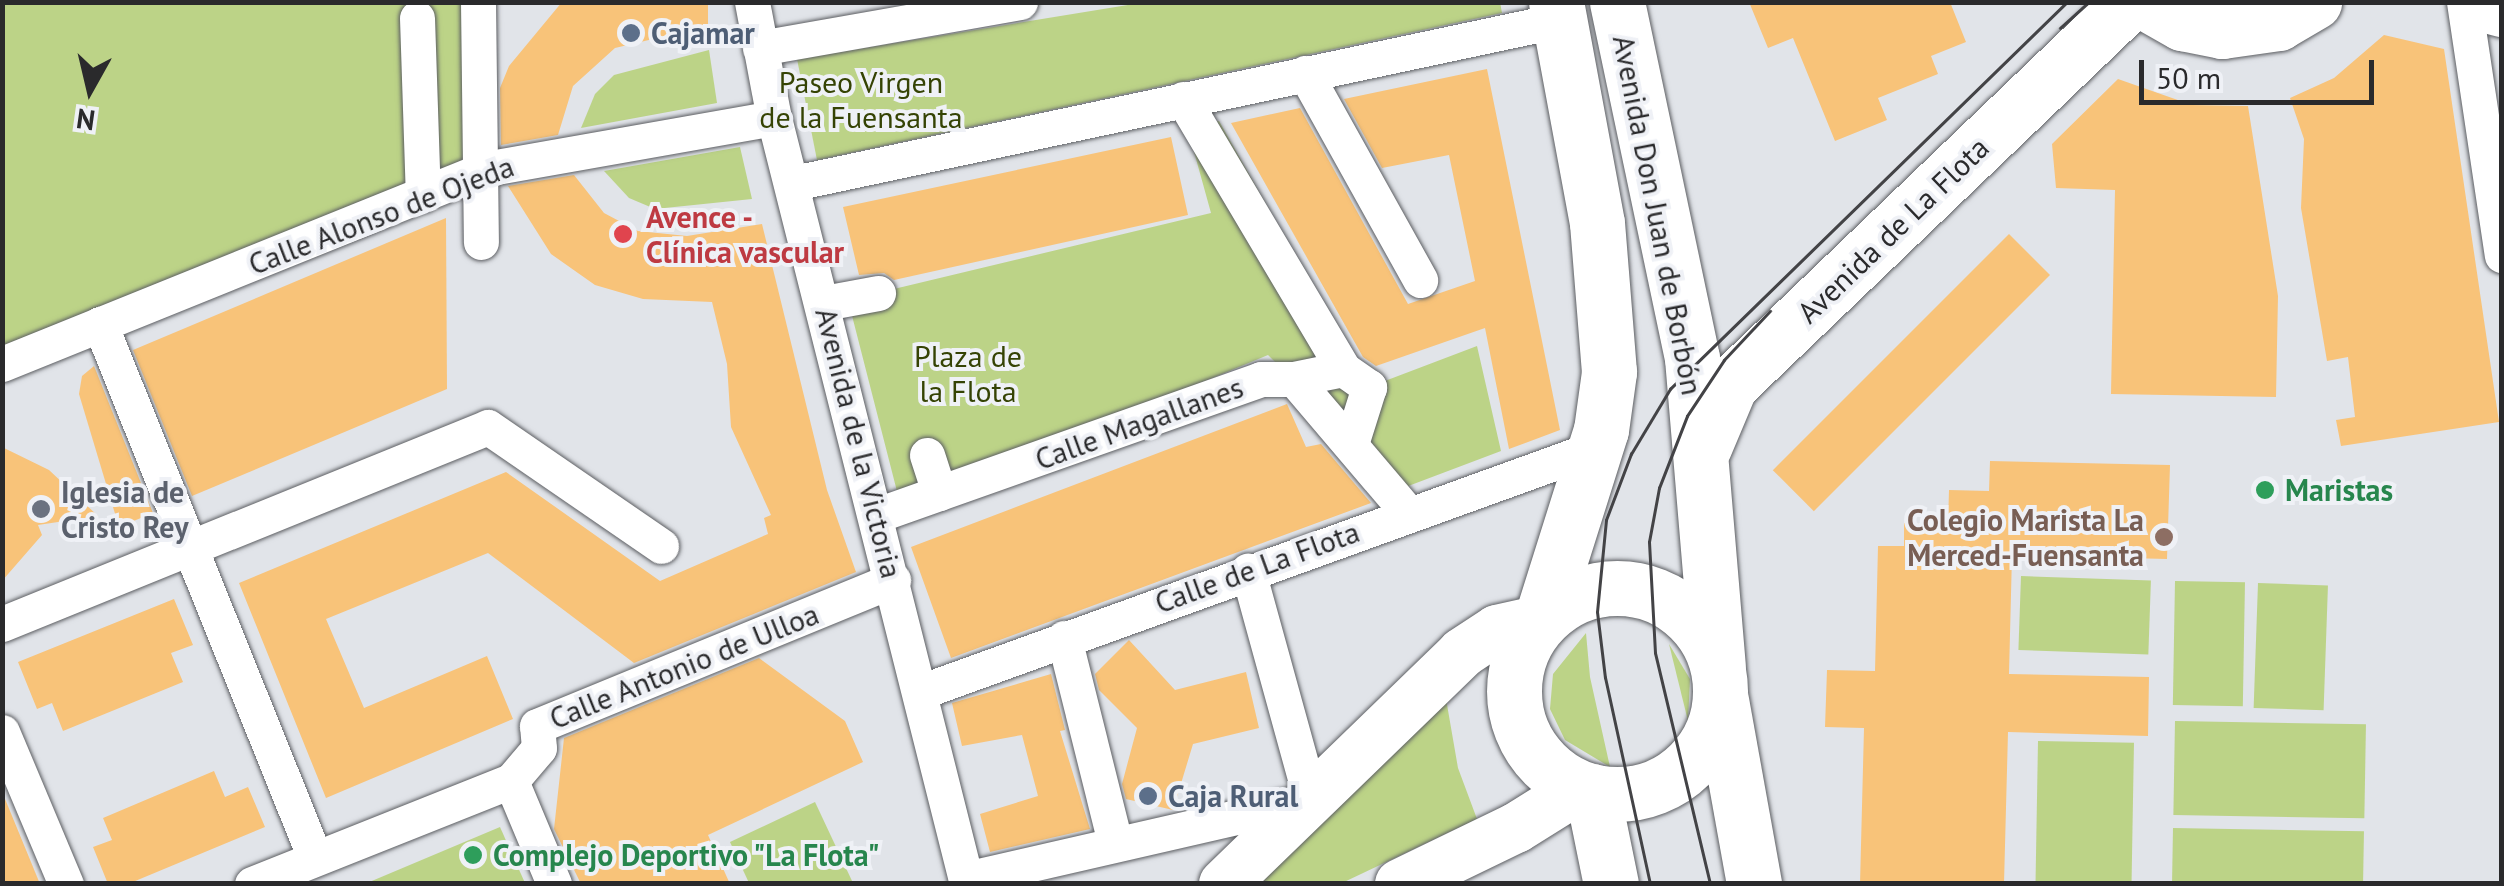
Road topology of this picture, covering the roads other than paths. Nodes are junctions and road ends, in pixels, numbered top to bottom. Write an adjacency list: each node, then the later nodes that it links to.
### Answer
1 (478, 2): 17 (street)
2 (752, 2): 13 (street, Avenida de la Victoria)
3 (1020, 2): 13 (street)
4 (1617, 2): 32 (main road, Avenida Don Juan de Borbón)
5 (2130, 2): 32 (main road, Avenida de La Flota)
6 (2145, 2): 9 (main road)
7 (2464, 2): 21 (street)
8 (2476, 2): 10 (main road)
9 (2313, 4)
10 (2502, 9)
11 (1558, 11): 14 (street); 30 (main road, Avenida Don Juan de Borbón)
12 (418, 18): 19 (street)
13 (760, 48): 16 (street, Avenida de la Victoria)
14 (1305, 73): 15 (street); 22 (street)
15 (1183, 99): 18 (street); 27 (street)
16 (774, 118): 17 (street, Calle Alonso de Ojeda); 18 (street, Avenida de la Victoria)
17 (485, 169): 19 (street, Calle Alonso de Ojeda); 20 (street)
18 (794, 183): 24 (street, Avenida de la Victoria)
19 (423, 194): 25 (street, Calle Alonso de Ojeda)
20 (481, 242)
21 (2502, 256)
22 (1420, 280)
23 (878, 293): 24 (street)
24 (824, 303): 35 (street, Avenida de la Victoria)
25 (100, 324): 26 (street, Calle Alonso de Ojeda); 36 (street)
26 (2, 364)
27 (1343, 369): 28 (street, Calle Magallanes); 29 (street)
28 (1294, 379): 29 (street); 33 (street, Calle Magallanes)
29 (1352, 444): 34 (street)
30 (1595, 448): 34 (street, Calle de La Flota); 40 (main road, Avenida Don Juan de Borbón)
31 (928, 455): 33 (street)
32 (1698, 482): 43 (main road, Avenida Don Juan de Borbón)
33 (939, 493): 35 (street, Calle Magallanes)
34 (1407, 512): 38 (street, Calle de La Flota)
35 (877, 515): 39 (street, Avenida de la Victoria)
36 (192, 545): 37 (street); 41 (street); 50 (street)
37 (661, 546)
38 (1248, 570): 42 (street, Calle de La Flota); 48 (street)
39 (893, 580): 44 (street, Avenida de la Victoria); 46 (street, Calle Antonio de Ulloa)
40 (1541, 620): 43 (main road); 47 (main road); 48 (main road)
41 (2, 624)
42 (1064, 638): 44 (street, Calle de La Flota); 49 (street)
43 (1719, 682): 47 (main road); 59 (main road, Avenida Don Juan de Borbón)
44 (920, 692): 52 (street, Avenida de la Victoria)
45 (2, 732): 53 (street)
46 (511, 782): 50 (street); 55 (street)
47 (1586, 790): 57 (main road); 58 (main road)
48 (1310, 800): 49 (street); 51 (main road)
49 (1115, 842): 52 (street)
50 (315, 858): 54 (street)
51 (1236, 872): 56 (street)
52 (967, 881)
53 (66, 884)
54 (252, 884)
55 (554, 884)
56 (1201, 884)
57 (1400, 884)
58 (1611, 884)
59 (1754, 884)

